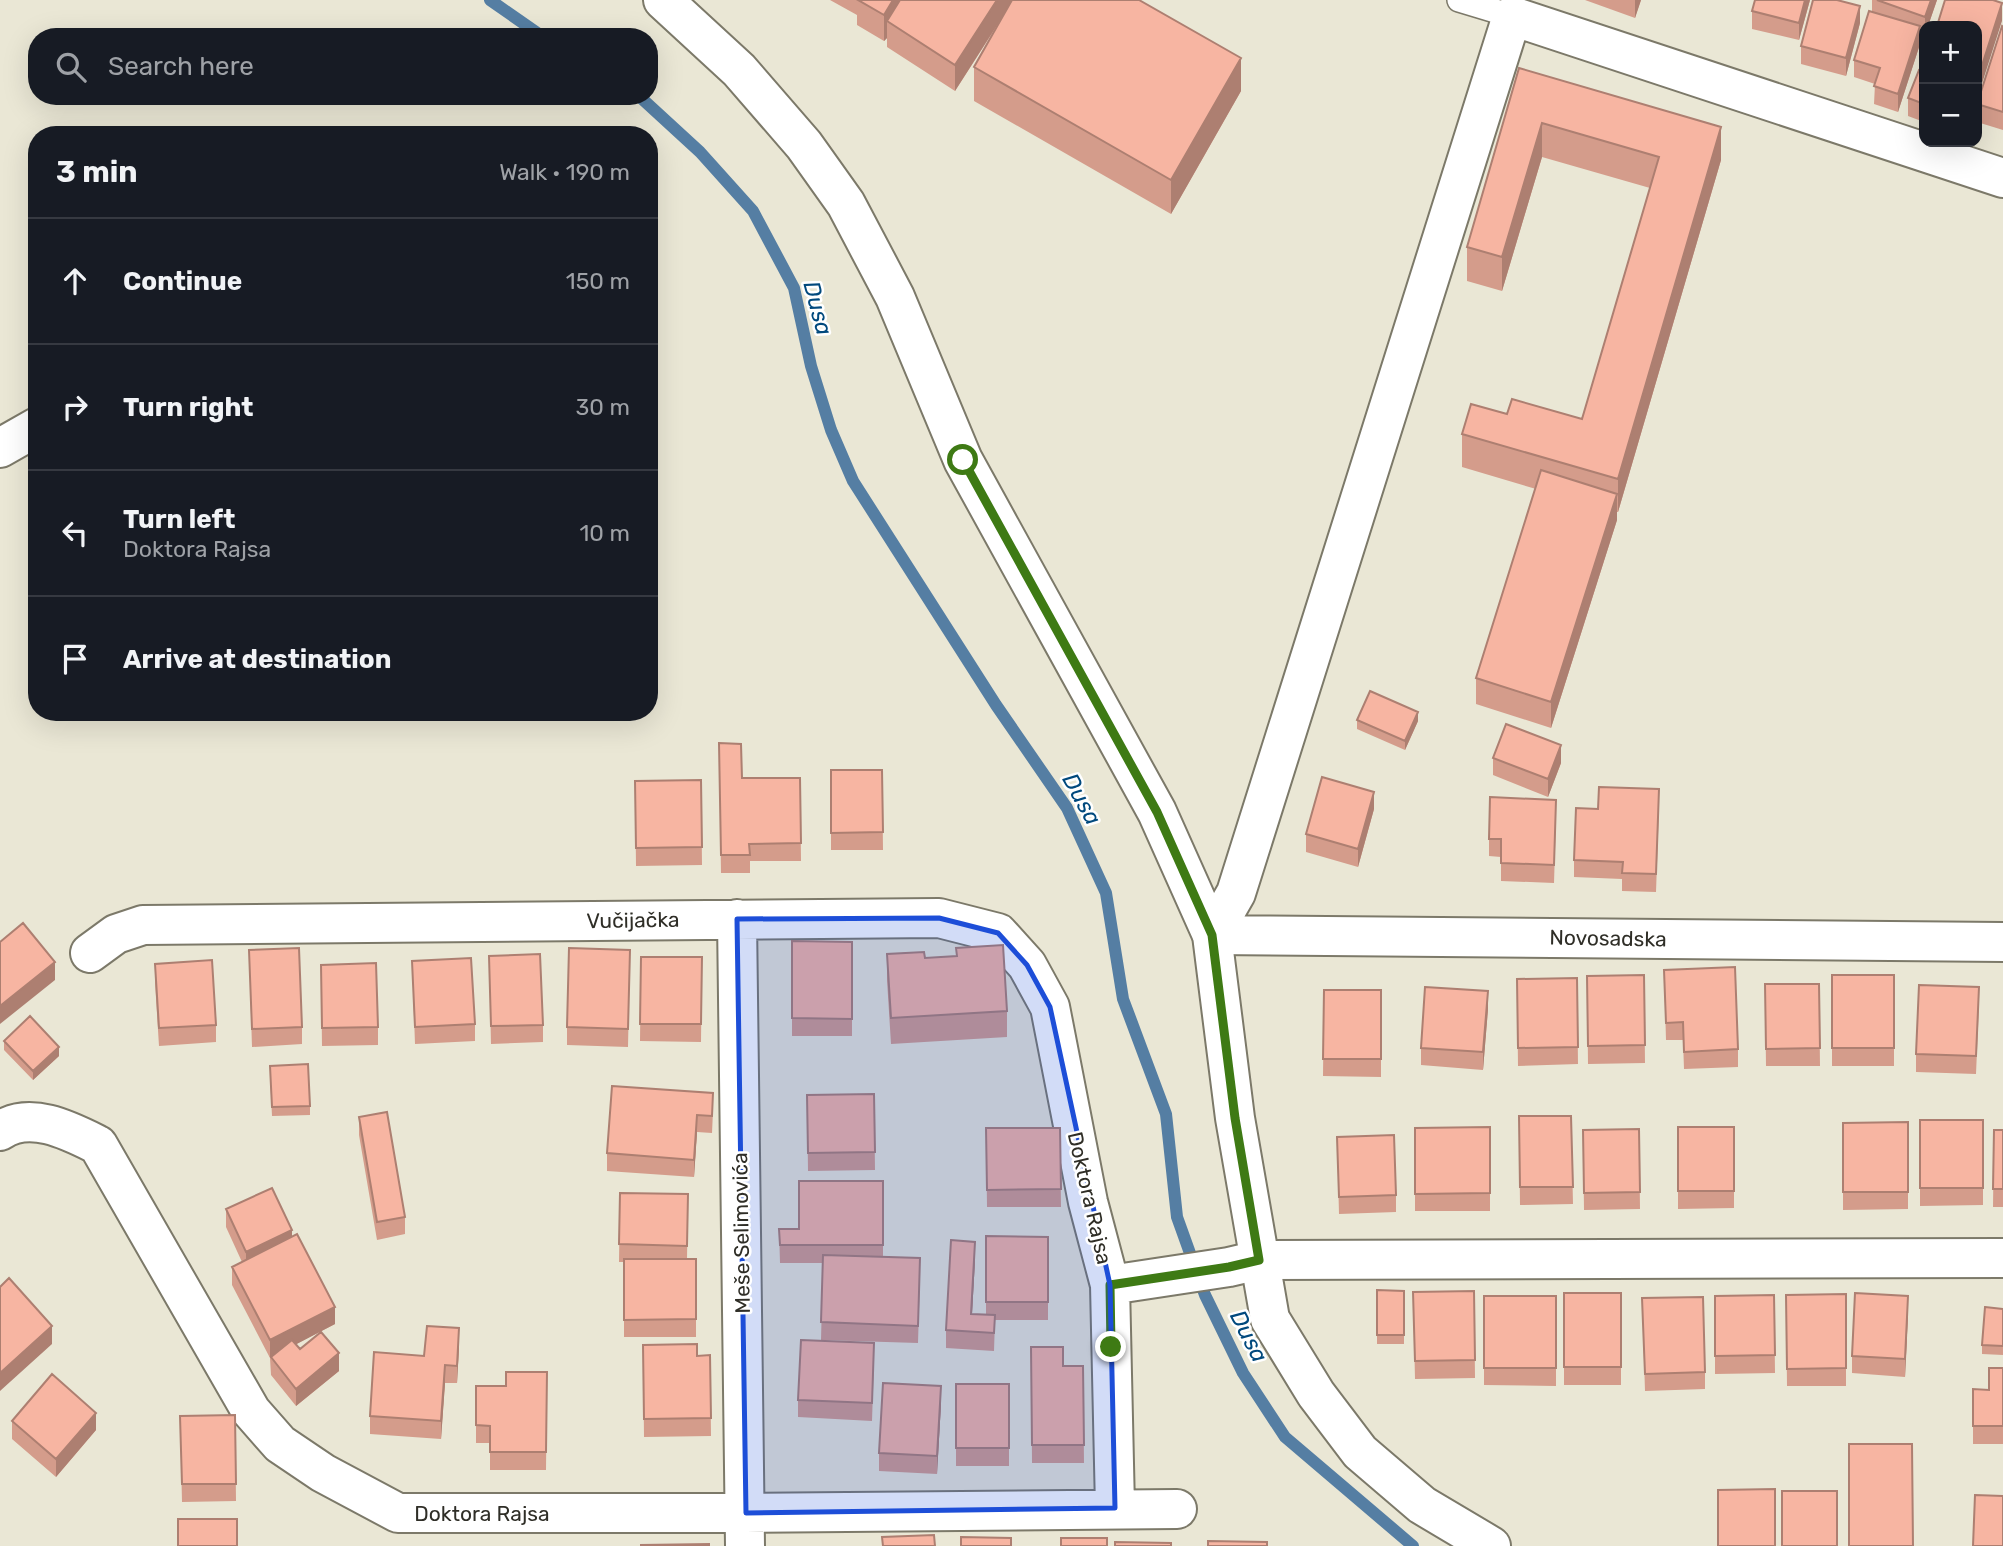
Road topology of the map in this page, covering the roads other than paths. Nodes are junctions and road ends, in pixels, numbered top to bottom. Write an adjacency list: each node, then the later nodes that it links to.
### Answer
1 (663, 0): 8 (street)
2 (1459, 0): 3 (lane)
3 (1512, 16): 4 (street); 8 (street)
4 (2003, 178)
5 (28, 432): 6 (street)
6 (0, 448)
7 (737, 919): 10 (street, Vučijačka); 11 (street, Vučijačka); 18 (street, Meše Selimovića)
8 (1212, 935): 9 (street, Novosadska); 14 (street)
9 (2003, 942)
10 (90, 953)
11 (1068, 1098): 15 (street, Doktora Rajsa)
12 (0, 1131): 18 (street, Doktora Rajsa)
13 (2003, 1258): 14 (street)
14 (1244, 1264): 15 (street); 19 (street)
15 (1126, 1283): 16 (street, Doktora Rajsa)
16 (1115, 1508): 17 (street, Doktora Rajsa); 18 (street, Doktora Rajsa)
17 (1177, 1509)
18 (745, 1530)
19 (1491, 1546)

